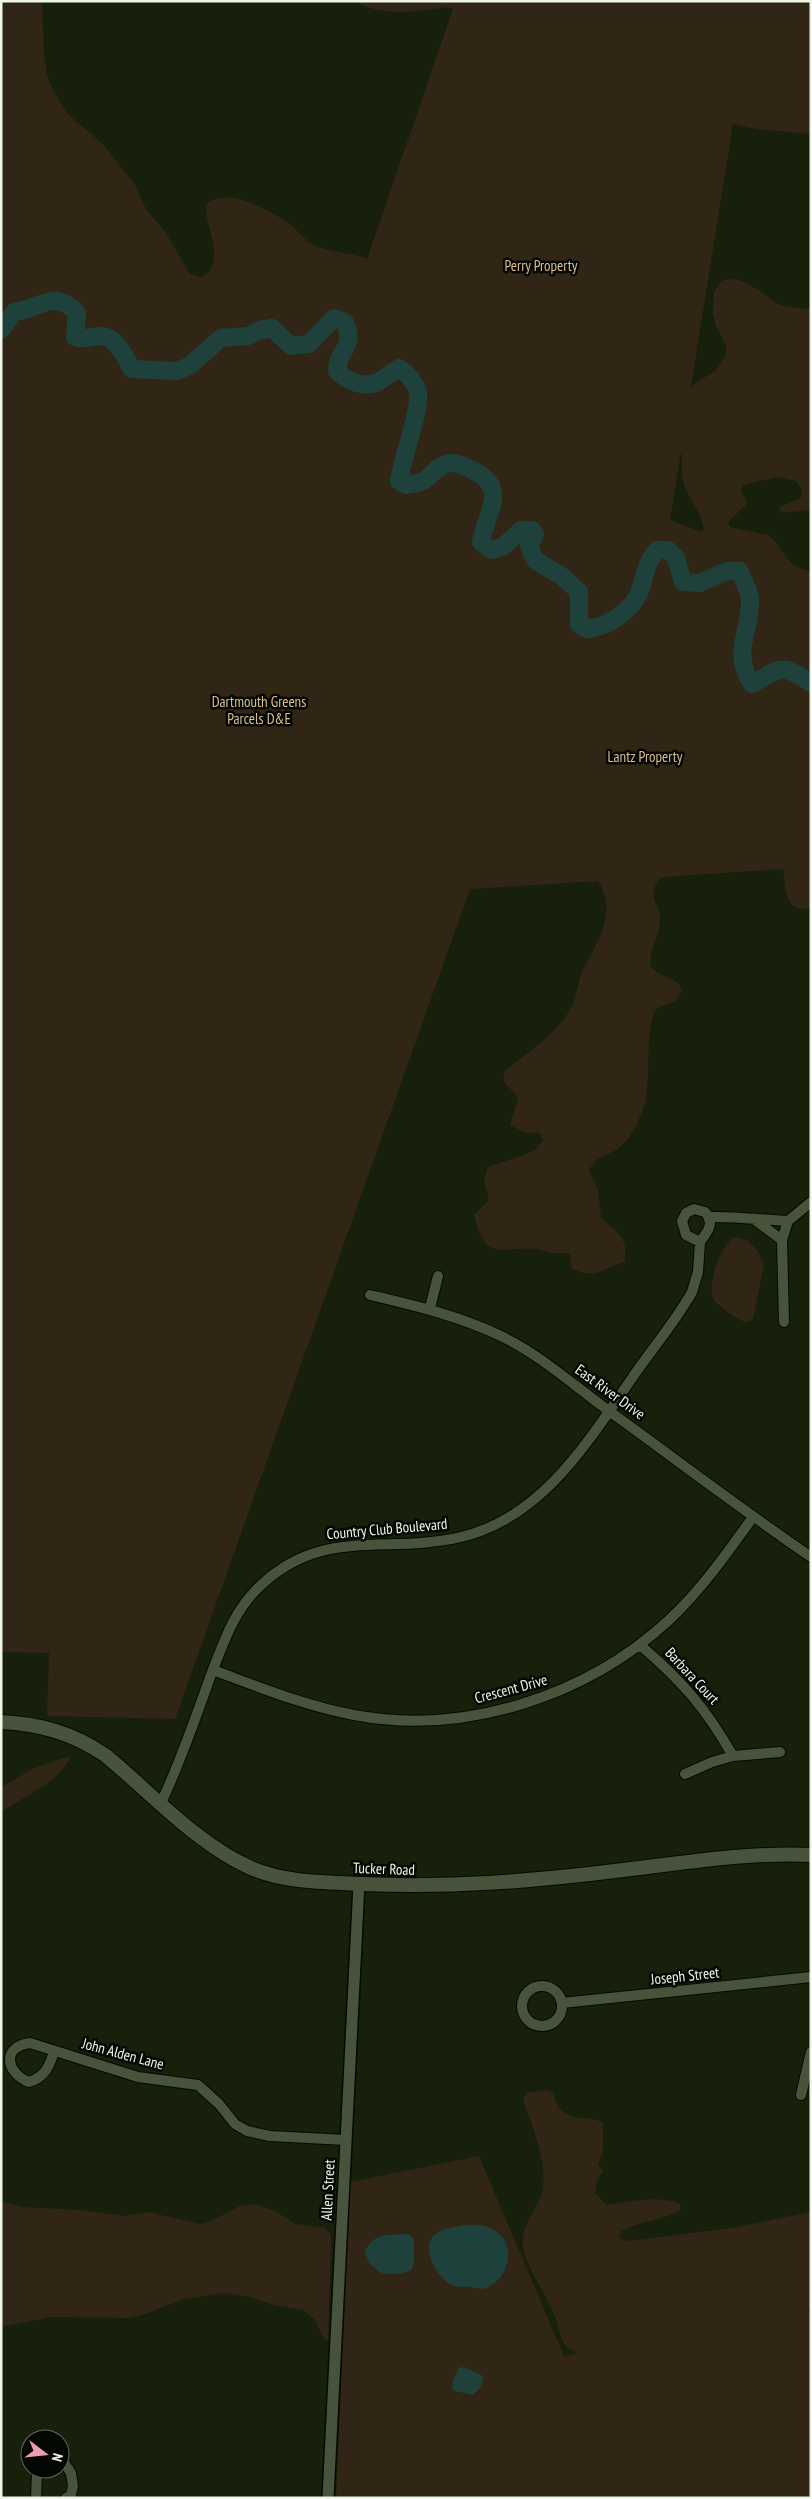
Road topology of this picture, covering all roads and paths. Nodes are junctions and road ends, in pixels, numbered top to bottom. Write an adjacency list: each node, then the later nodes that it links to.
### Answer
1 (811, 1202): 4 (street)
2 (709, 1217): 3 (street); 6 (street, Country Club Boulevard); 6 (street)
3 (755, 1220): 4 (street); 5 (street)
4 (788, 1221): 5 (street)
5 (782, 1240): 10 (street)
6 (700, 1242): 11 (street, Country Club Boulevard)
7 (438, 1276): 9 (street)
8 (370, 1295): 9 (street, East River Drive)
9 (430, 1308): 11 (street, East River Drive)
10 (784, 1322)
11 (609, 1411): 12 (street, East River Drive); 15 (street, Country Club Boulevard)
12 (753, 1517): 13 (street, East River Drive); 14 (street, Crescent Drive)
13 (811, 1557)
14 (640, 1645): 15 (street, Crescent Drive); 18 (street, Barbara Court)
15 (213, 1670): 20 (street, Country Club Boulevard)
16 (1, 1722): 20 (main road, Tucker Road)
17 (780, 1752): 18 (street)
18 (733, 1756): 19 (street)
19 (685, 1774)
20 (161, 1803): 22 (main road, Tucker Road)
21 (811, 1855): 22 (main road, Tucker Road)
22 (359, 1884): 28 (street, Allen Street)
23 (811, 1976): 24 (street, Joseph Street)
24 (562, 2003)
25 (54, 2052): 25 (street, John Alden Lane); 28 (street, John Alden Lane)
26 (811, 2052): 27 (street)
27 (801, 2096)
28 (346, 2140): 33 (street, Allen Street)
29 (70, 2475): 32 (street)
30 (38, 2479): 31 (street)
31 (36, 2498)
32 (66, 2498)
33 (328, 2498)

